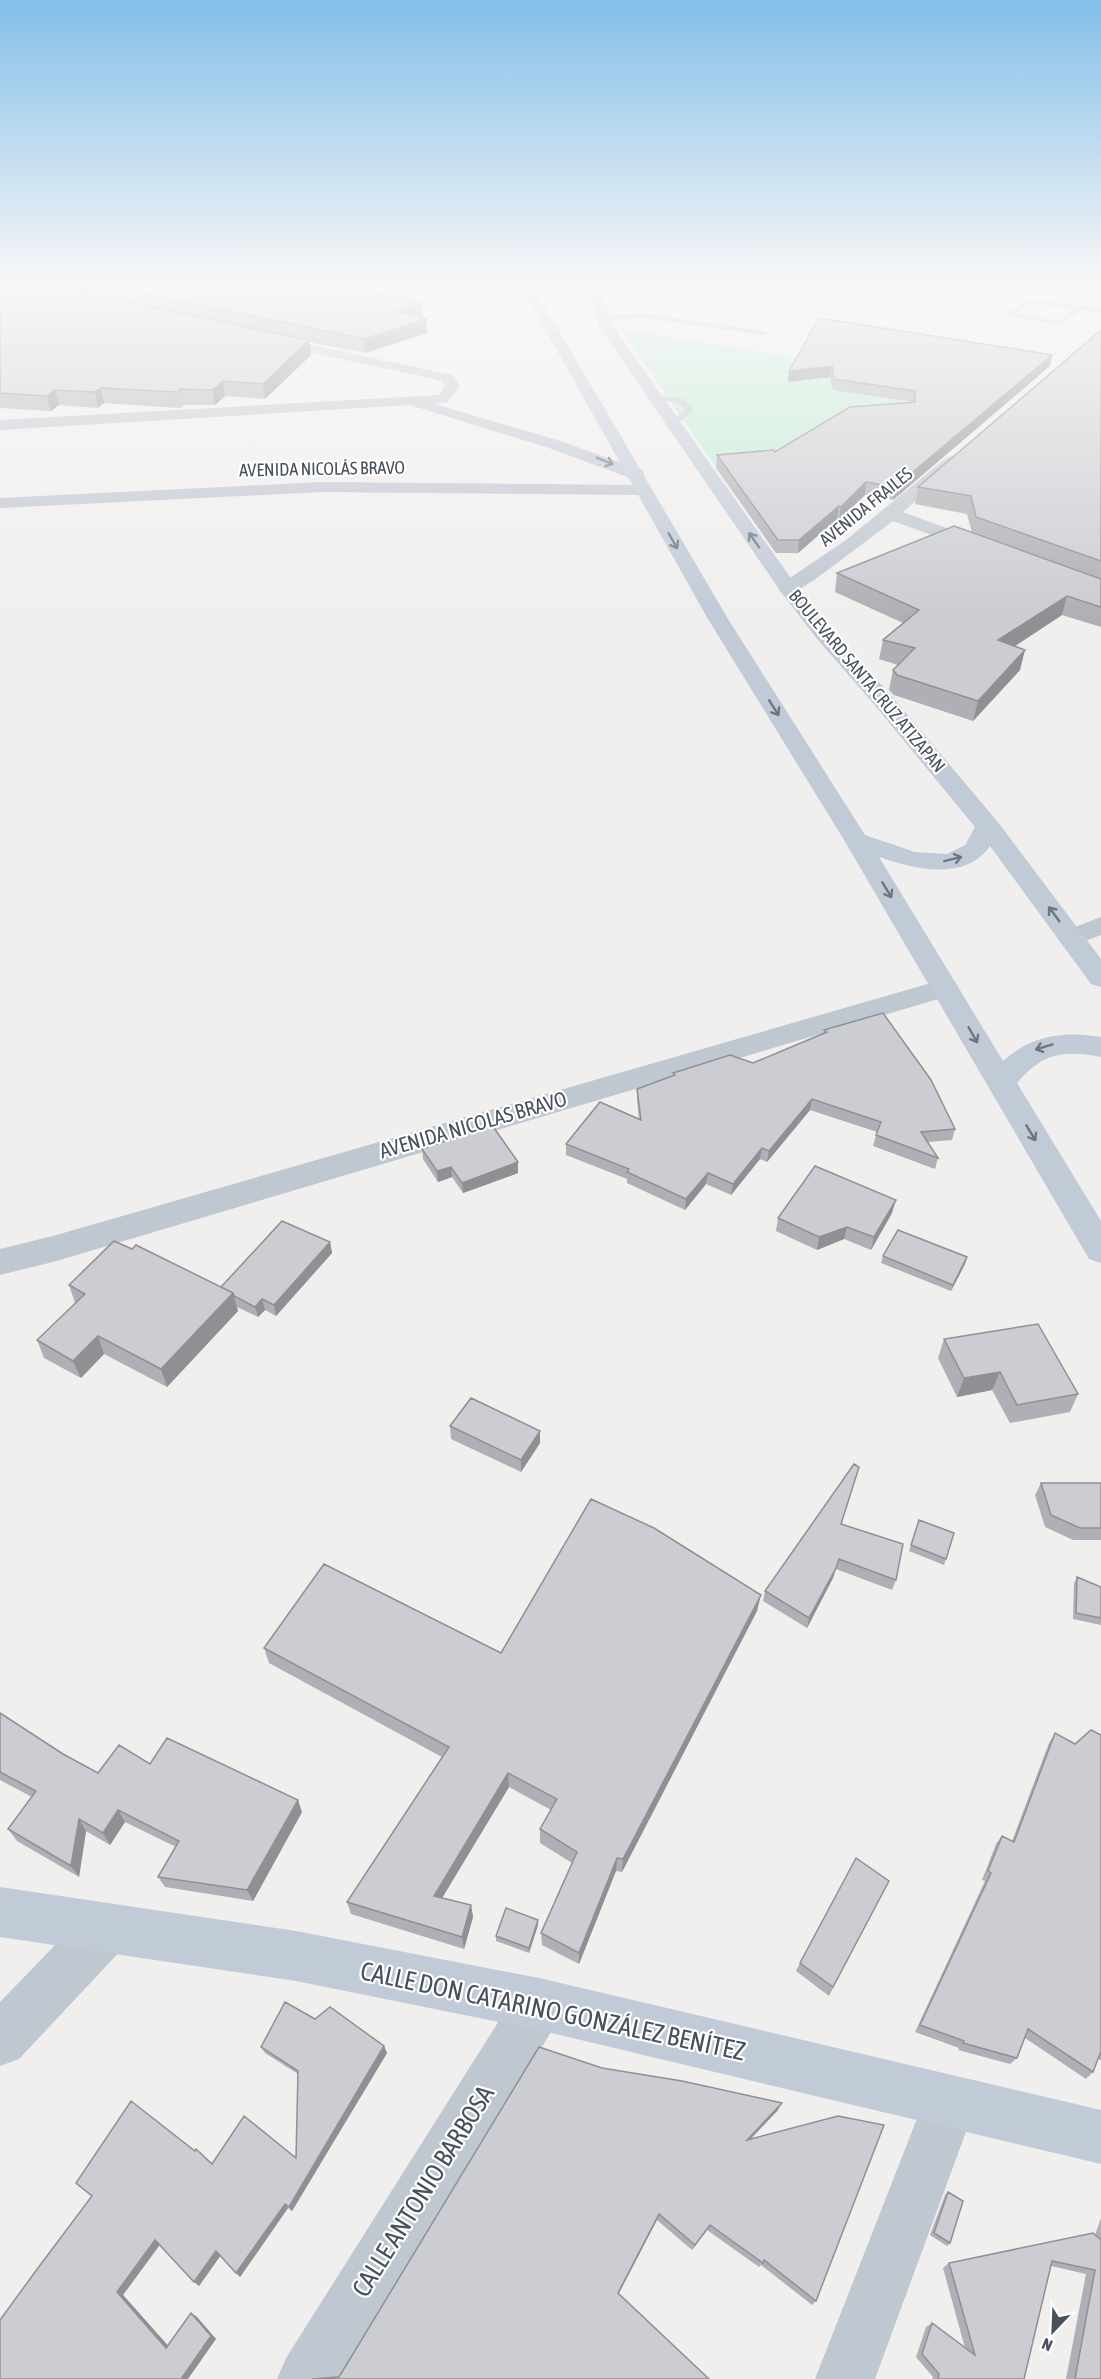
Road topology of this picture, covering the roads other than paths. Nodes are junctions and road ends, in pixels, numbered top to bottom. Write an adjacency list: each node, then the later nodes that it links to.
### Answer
1 (447, 394): 4 (street)
2 (590, 394): 7 (main road)
3 (653, 394): 13 (main road, BOULEVARD SANTA CRUZ ATIZAPAN, one-way to 3)
4 (442, 399): 5 (street); 7 (street)
5 (408, 401): 6 (street); 9 (street, one-way to 9)
6 (0, 425)
7 (611, 430): 9 (main road)
8 (965, 449): 11 (street, AVENIDA FRAILES)
9 (640, 482): 10 (street, AVENIDA NICOLÁS BRAVO); 15 (main road, one-way to 15)
10 (0, 502)
11 (891, 514): 12 (street); 13 (street, AVENIDA FRAILES)
12 (1001, 554)
13 (788, 588): 14 (main road, BOULEVARD SANTA CRUZ ATIZAPAN)
14 (988, 826): 15 (main road, one-way to 14); 17 (main road, BOULEVARD SANTA CRUZ ATIZAPAN, one-way to 14)
15 (856, 840): 19 (main road, one-way to 19)
16 (1101, 925): 17 (street)
17 (1072, 939): 18 (main road, BOULEVARD SANTA CRUZ ATIZAPAN)
18 (1101, 978)
19 (945, 988): 21 (main road, one-way to 21); 23 (street, AVENIDA NICOLAS BRAVO)
20 (1101, 1047): 21 (main road, one-way to 21)
21 (1001, 1082): 22 (main road, one-way to 22)
22 (1101, 1250)
23 (0, 1262)
24 (0, 1912): 25 (main road, CALLE DON CATARINO GONZÁLEZ BENÍTEZ)
25 (107, 1928): 26 (main road, CALLE DON CATARINO GONZÁLEZ BENÍTEZ); 27 (street)
26 (539, 2004): 28 (main road, CALLE DON CATARINO GONZÁLEZ BENÍTEZ); 30 (street, CALLE ANTONIO BARBOSA)
27 (0, 2040)
28 (950, 2102): 29 (main road, CALLE DON CATARINO GONZÁLEZ BENÍTEZ); 31 (street)
29 (1101, 2137)
30 (307, 2379)
31 (845, 2379)

